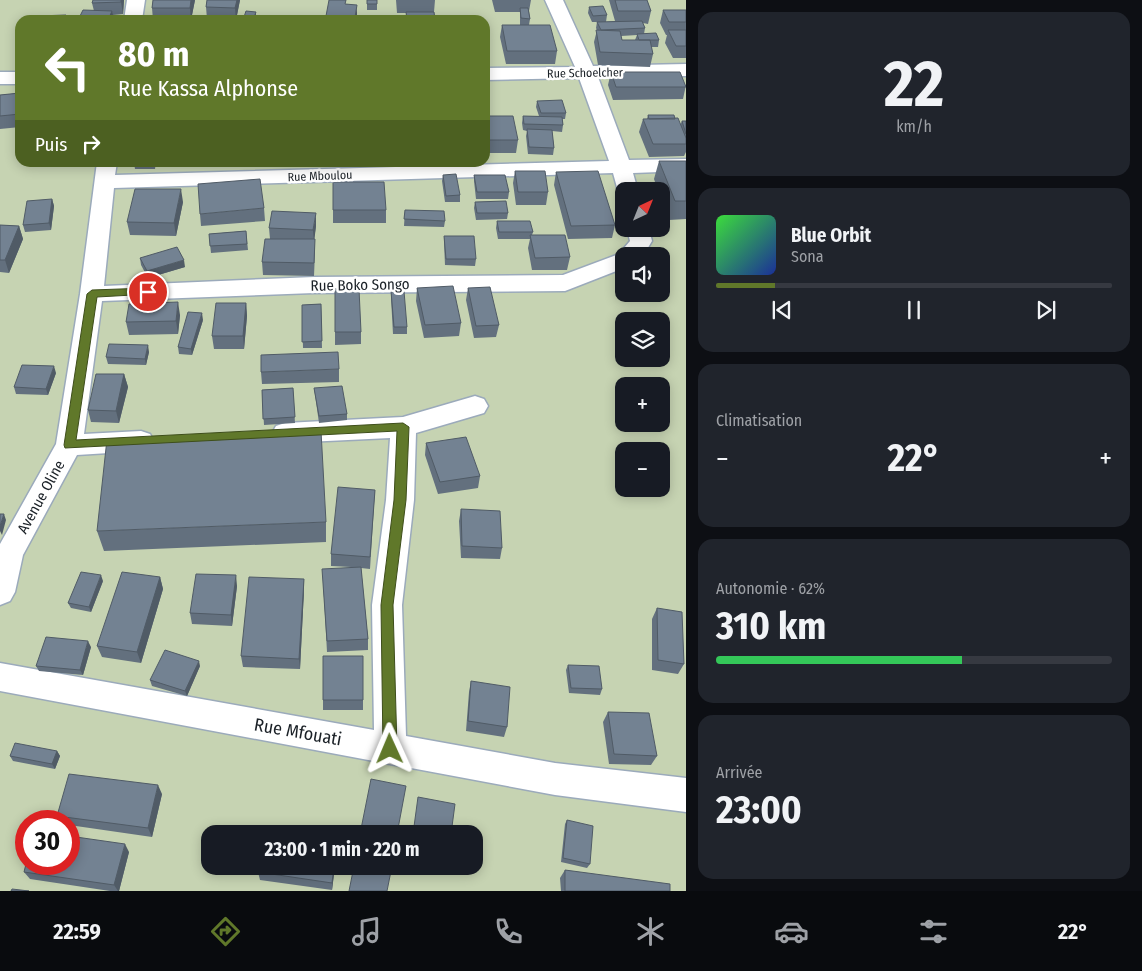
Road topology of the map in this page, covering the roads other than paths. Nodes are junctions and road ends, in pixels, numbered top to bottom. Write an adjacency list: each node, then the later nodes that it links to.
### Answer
1 (136, 0): 3 (street)
2 (554, 0): 5 (street)
3 (134, 15)
4 (686, 70): 5 (street, Rue Schoelcher)
5 (588, 73): 6 (street, Rue Schoelcher); 10 (street)
6 (490, 74)
7 (0, 78): 8 (street)
8 (15, 78)
9 (686, 165): 10 (street, Rue Mboulou)
10 (622, 168): 11 (street, Rue Mboulou); 12 (street)
11 (106, 172): 14 (street, Avenue Oline)
12 (626, 182)
13 (615, 264): 14 (street, Rue Boko Songo)
14 (92, 294): 19 (street, Avenue Oline)
15 (475, 406): 16 (street)
16 (403, 427): 17 (street); 22 (street)
17 (266, 434)
18 (168, 440): 19 (street)
19 (69, 445): 20 (street, Avenue Oline)
20 (0, 592)
21 (0, 677): 22 (street, Rue Mfouati)
22 (390, 749): 23 (street, Rue Mfouati)
23 (686, 795)

